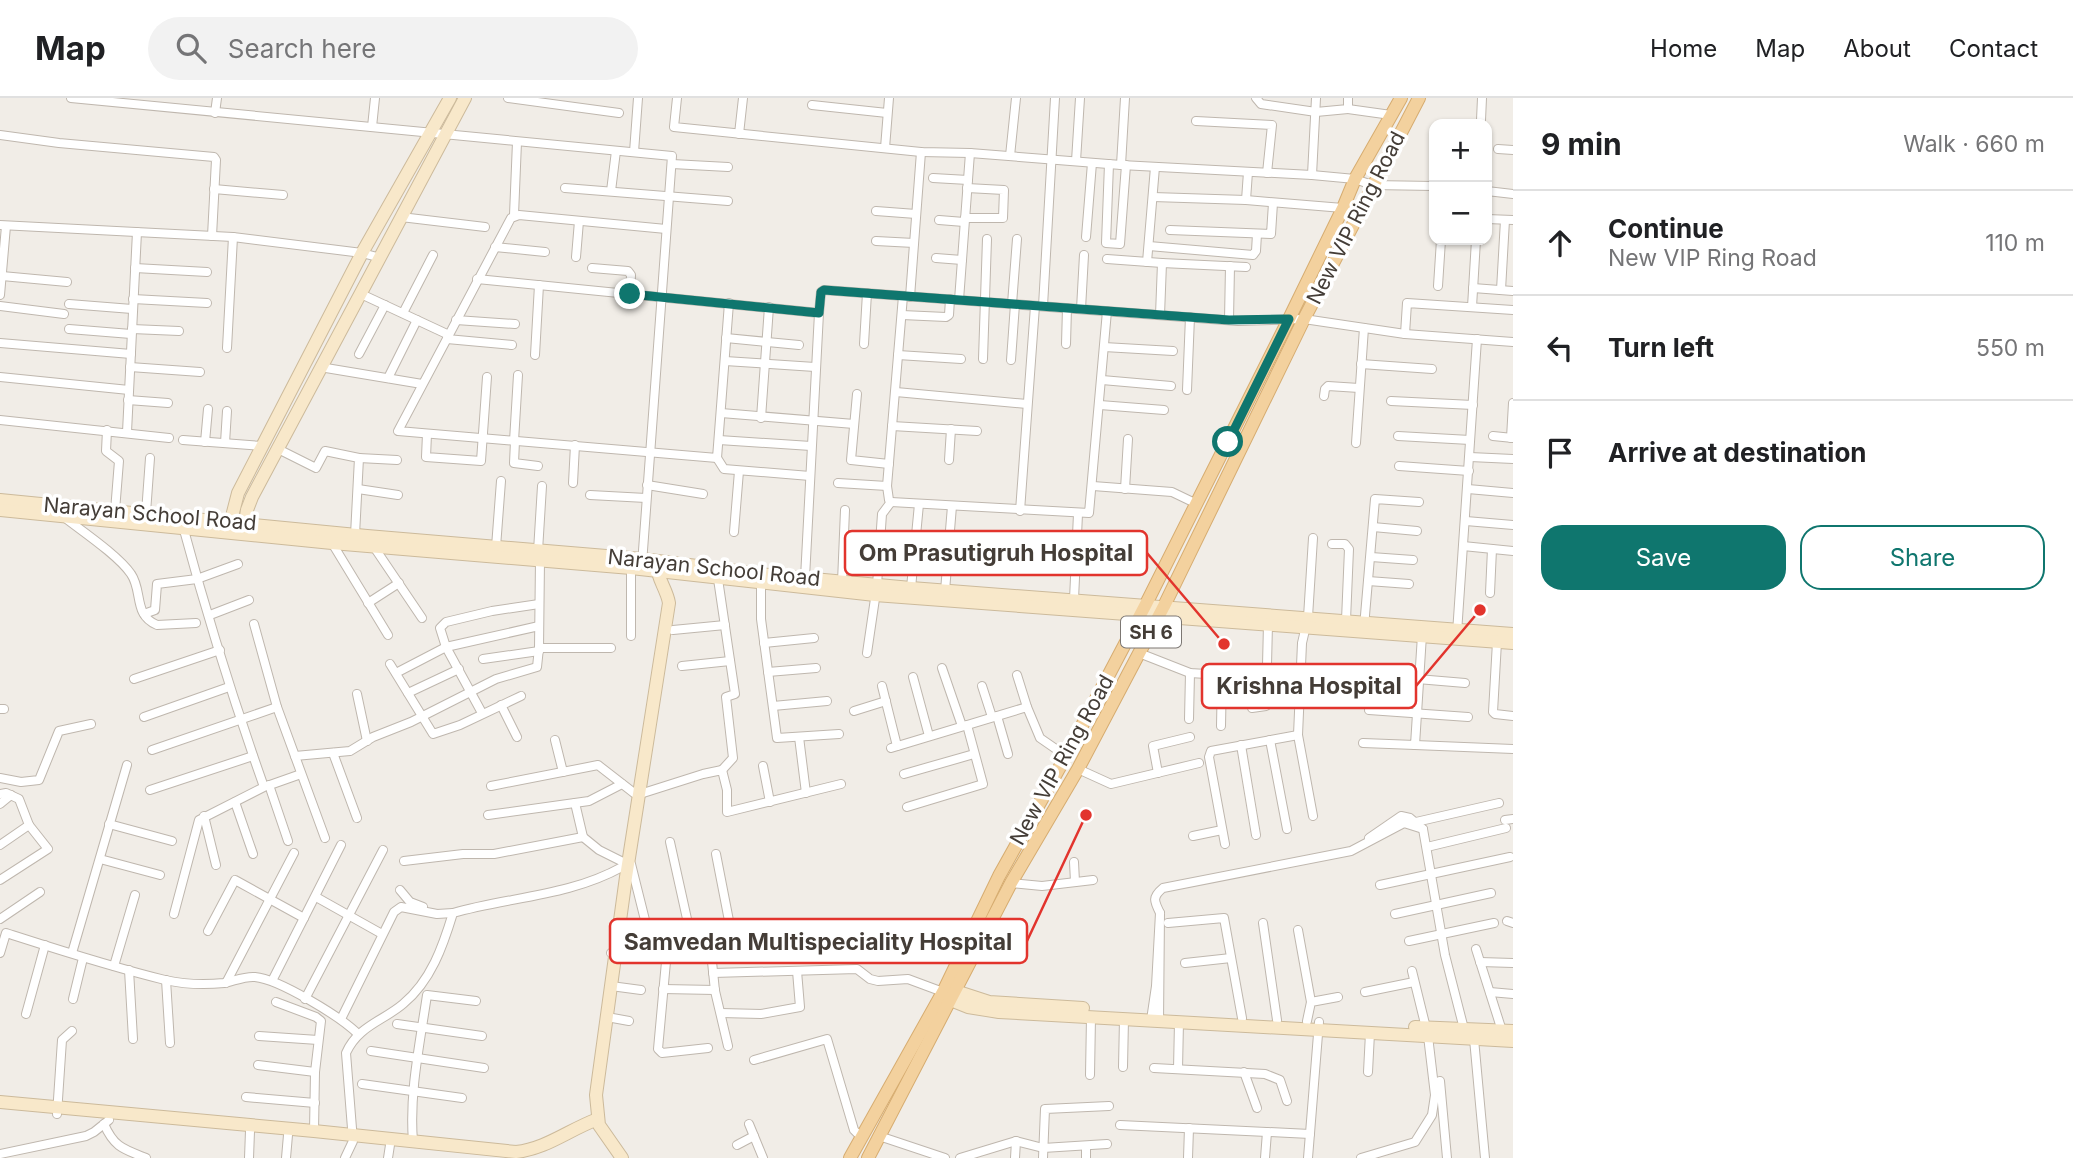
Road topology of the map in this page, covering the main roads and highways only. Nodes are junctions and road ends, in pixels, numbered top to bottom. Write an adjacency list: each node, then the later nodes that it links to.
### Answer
1 (1402, 98): 3 (main road, New VIP Ring Road / SH 6)
2 (1419, 98): 3 (main road, New VIP Ring Road / SH 6)
3 (947, 994): 4 (main road, New VIP Ring Road / SH 6); 5 (main road, New VIP Ring Road / SH 6)
4 (850, 1158)
5 (868, 1158)

